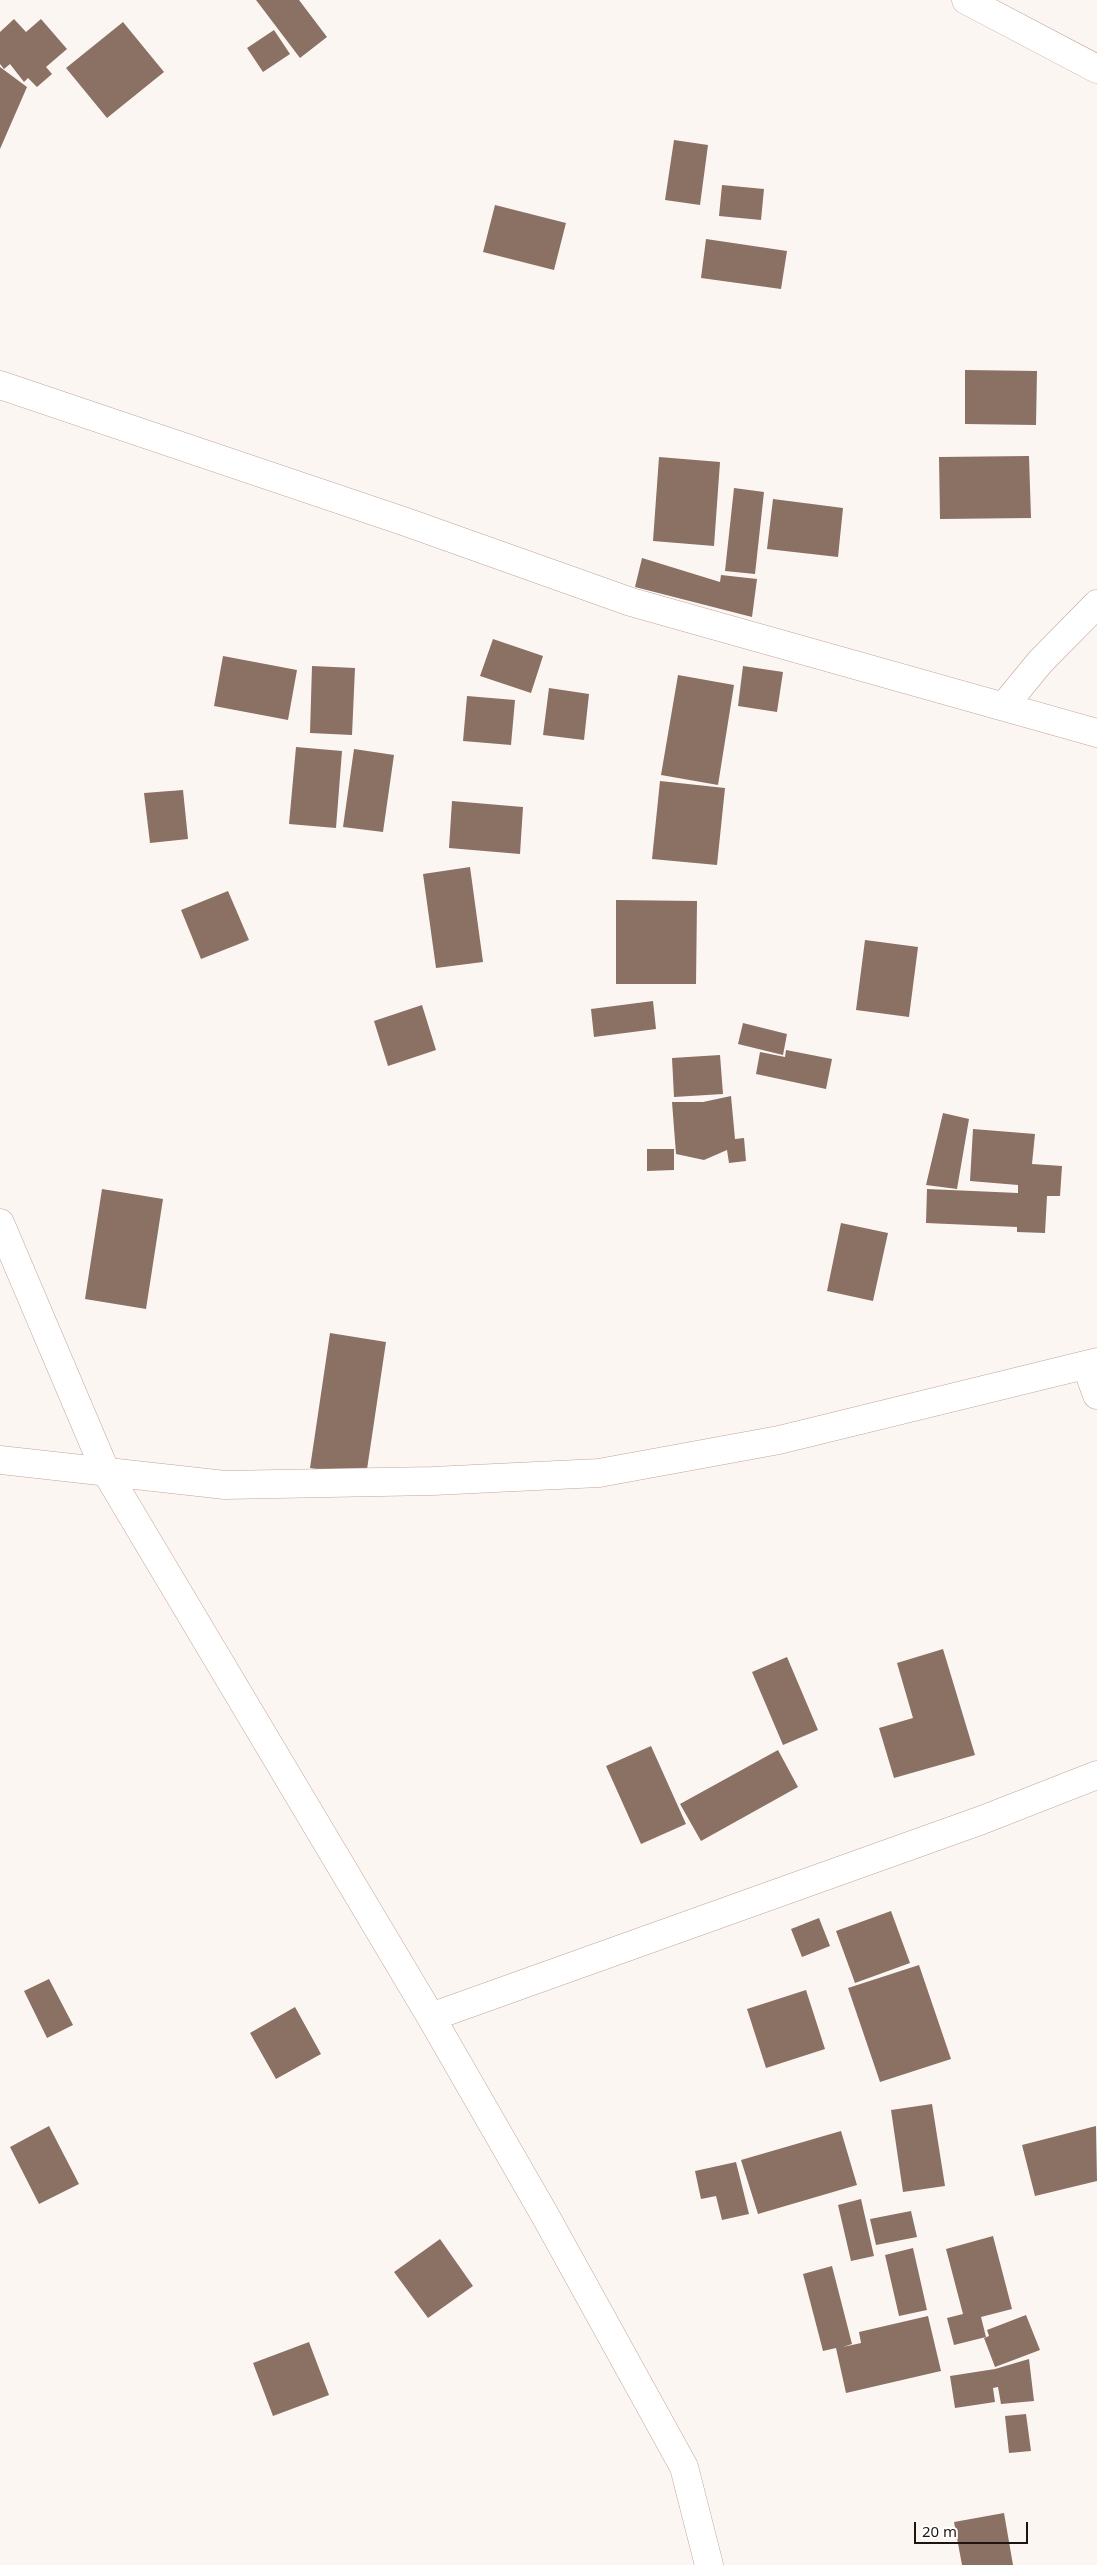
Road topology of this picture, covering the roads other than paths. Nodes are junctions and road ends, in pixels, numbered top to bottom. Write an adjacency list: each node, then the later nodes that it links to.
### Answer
1 (966, 0): 2 (street)
2 (1097, 69)
3 (0, 385): 5 (street)
4 (1097, 604): 5 (street)
5 (1004, 706): 6 (street)
6 (1097, 733)
7 (0, 1223): 11 (street)
8 (1091, 1364): 9 (street); 11 (street)
9 (1097, 1395)
10 (0, 1460): 11 (street)
11 (105, 1470): 13 (street)
12 (1097, 1775): 13 (street)
13 (431, 2017): 14 (street)
14 (709, 2565)

